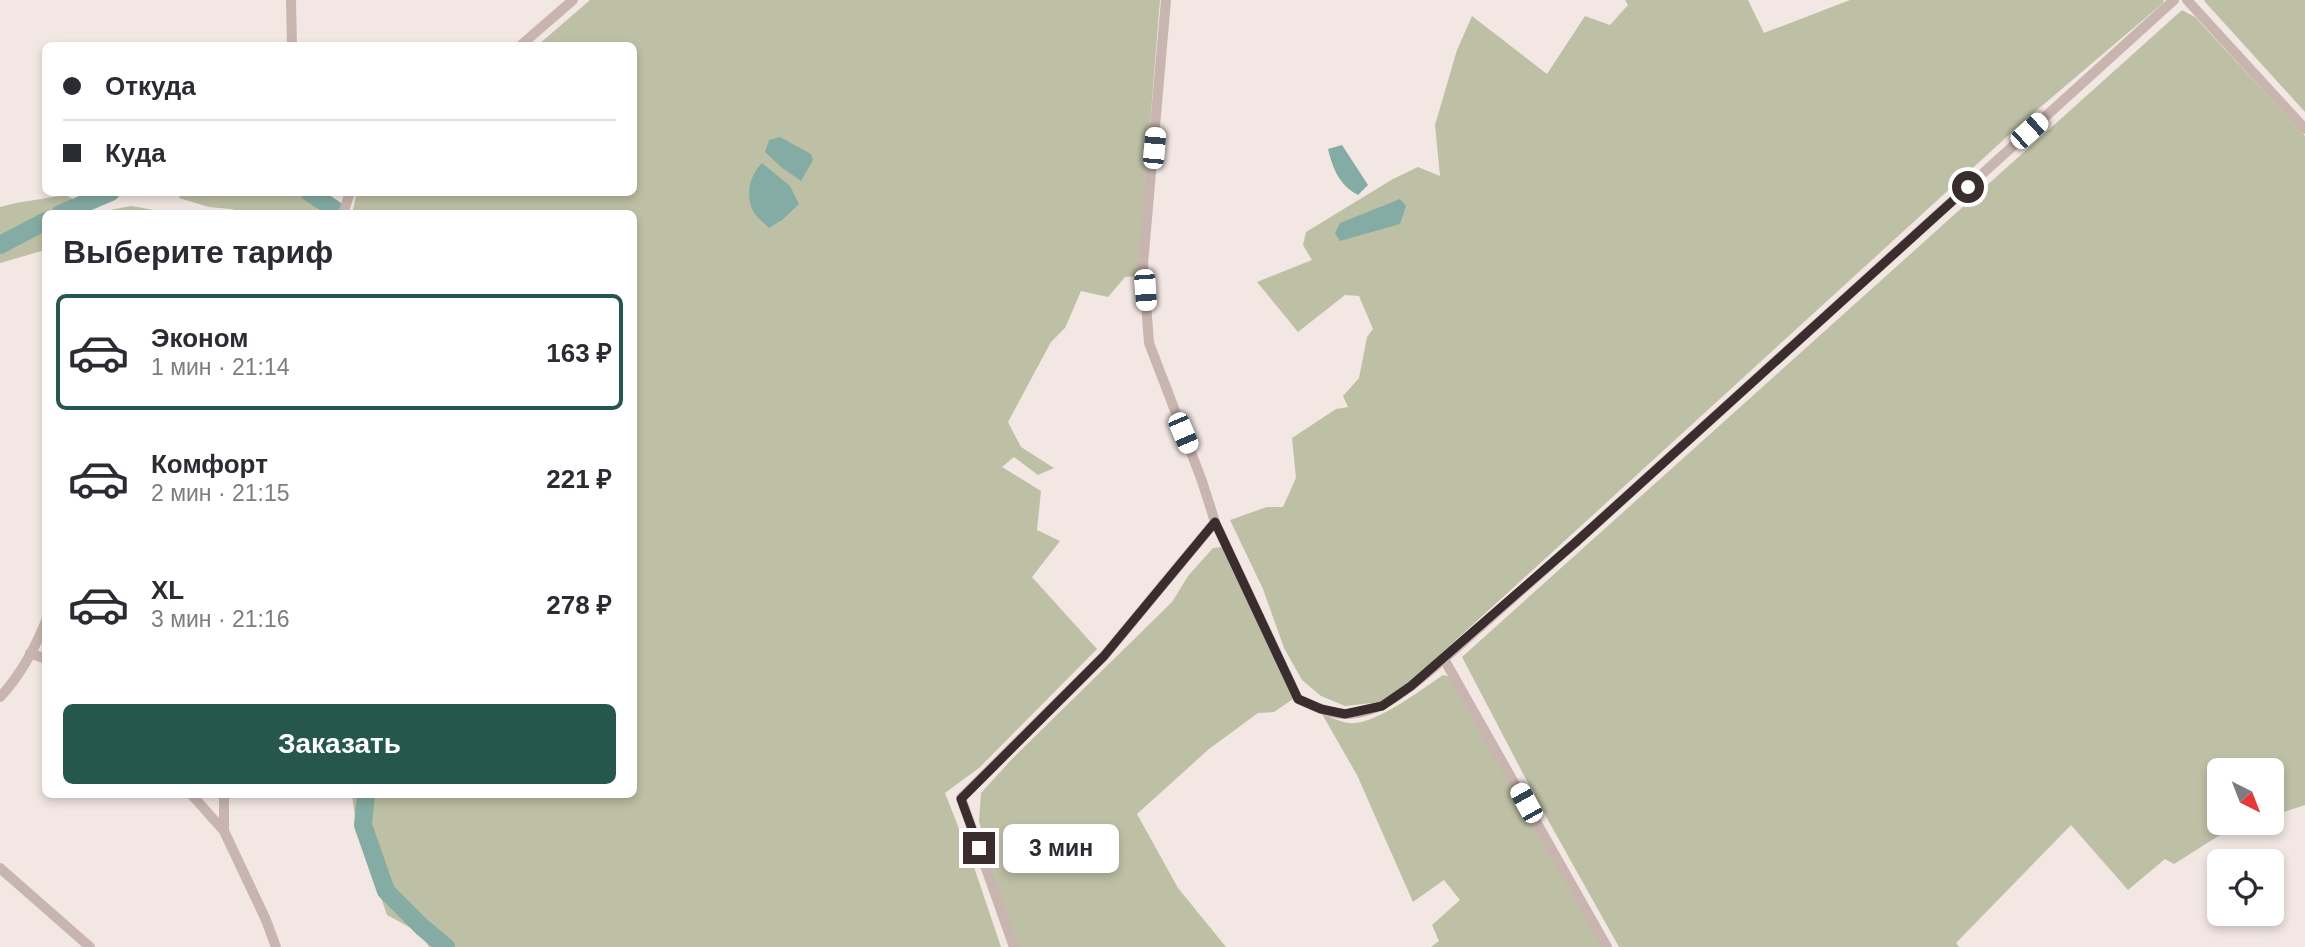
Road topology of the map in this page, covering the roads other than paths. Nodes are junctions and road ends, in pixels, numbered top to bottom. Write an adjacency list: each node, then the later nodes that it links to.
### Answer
1 (291, 0): 6 (street)
2 (573, 0): 7 (street)
3 (1166, 0): 9 (street)
4 (2174, 0): 13 (street)
5 (2187, 0): 8 (street)
6 (292, 42)
7 (525, 42)
8 (2305, 129)
9 (1215, 522): 13 (street); 21 (street)
10 (42, 629): 11 (street)
11 (30, 653): 12 (street); 14 (street)
12 (42, 658)
13 (1444, 659): 22 (street)
14 (0, 697)
15 (194, 798): 17 (street)
16 (224, 798): 17 (street)
17 (223, 831): 20 (street)
18 (0, 868): 19 (street)
19 (90, 947)
20 (276, 947)
21 (1014, 947)
22 (1607, 947)

